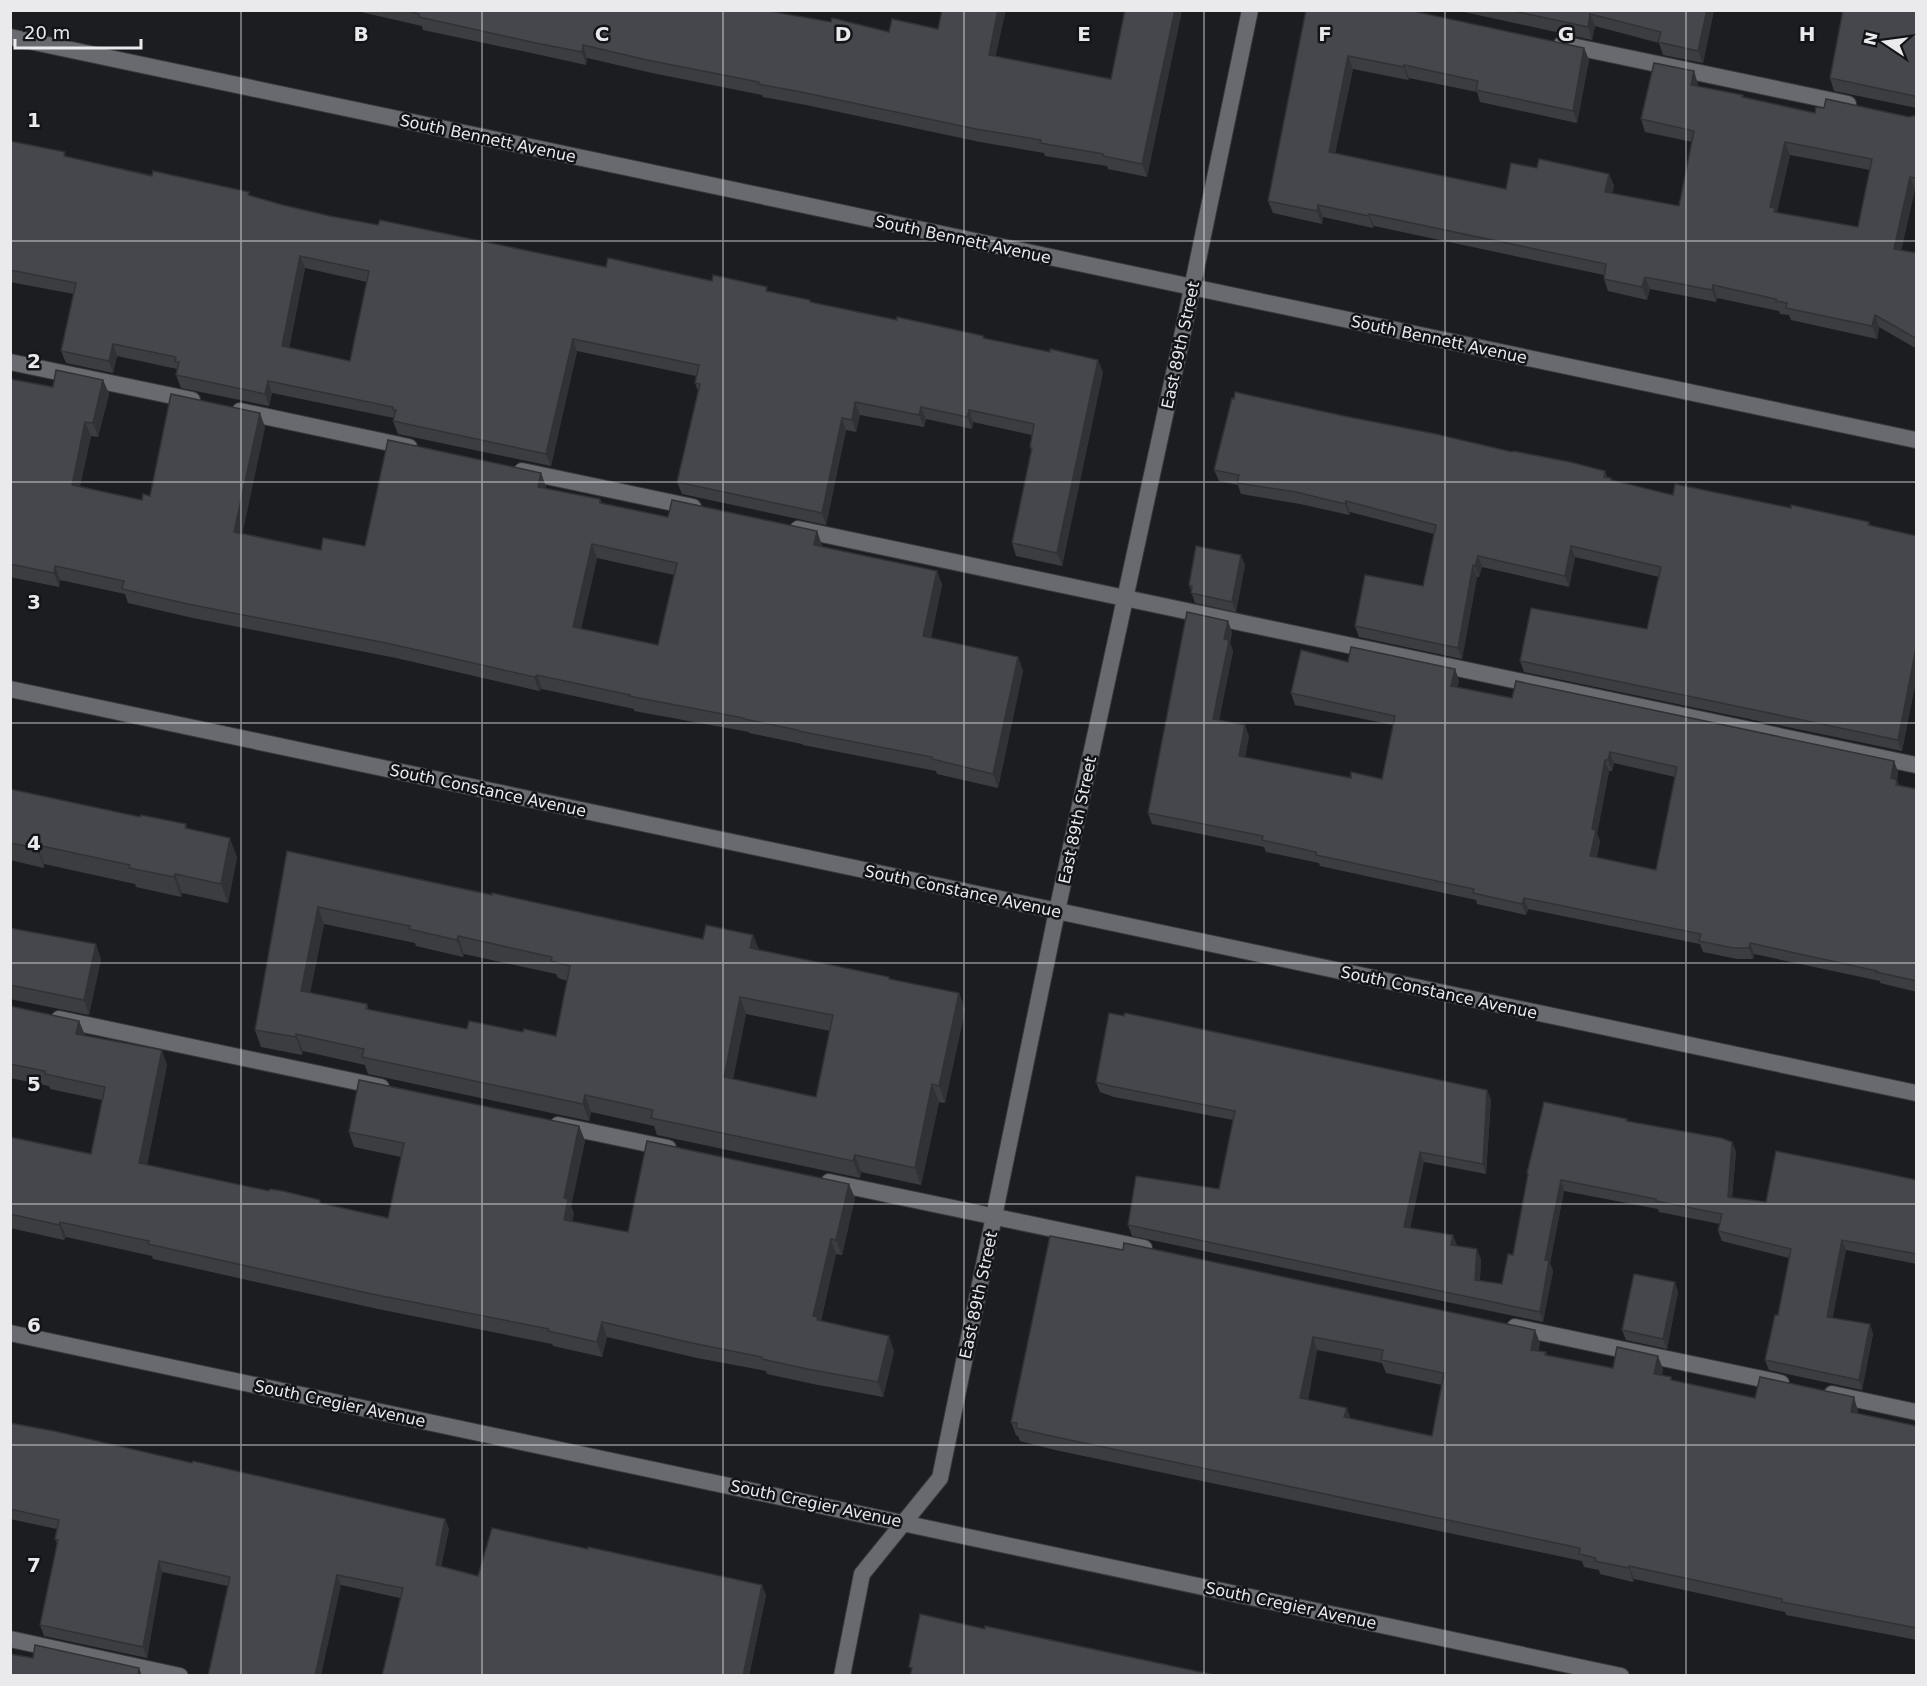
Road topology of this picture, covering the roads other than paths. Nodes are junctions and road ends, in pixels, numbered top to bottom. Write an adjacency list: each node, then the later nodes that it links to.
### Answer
1 (1250, 10): 5 (street, East 89th Street)
2 (10, 37): 5 (street, South Bennett Avenue)
3 (1542, 40): 4 (street)
4 (1858, 106)
5 (1192, 287): 7 (street, South Bennett Avenue); 12 (street, East 89th Street)
6 (10, 362): 8 (street)
7 (1917, 441)
8 (429, 451)
9 (510, 468): 10 (street)
10 (708, 510)
11 (778, 525): 12 (street)
12 (1125, 599): 14 (street); 15 (street, East 89th Street)
13 (10, 689): 15 (street, South Constance Avenue)
14 (1917, 765)
15 (1057, 911): 18 (street, South Constance Avenue); 22 (street, East 89th Street)
16 (46, 1016): 17 (street)
17 (398, 1091)
18 (1917, 1093)
19 (538, 1120): 20 (street)
20 (679, 1150)
21 (808, 1177): 22 (street)
22 (995, 1217): 23 (street); 27 (street, East 89th Street)
23 (1160, 1252)
24 (1498, 1323): 26 (street)
25 (10, 1333): 27 (street, South Cregier Avenue)
26 (1917, 1412)
27 (903, 1522): 30 (street, East 89th Street); 31 (street, South Cregier Avenue)
28 (10, 1639): 29 (street)
29 (180, 1676)
30 (842, 1676)
31 (1621, 1676)

